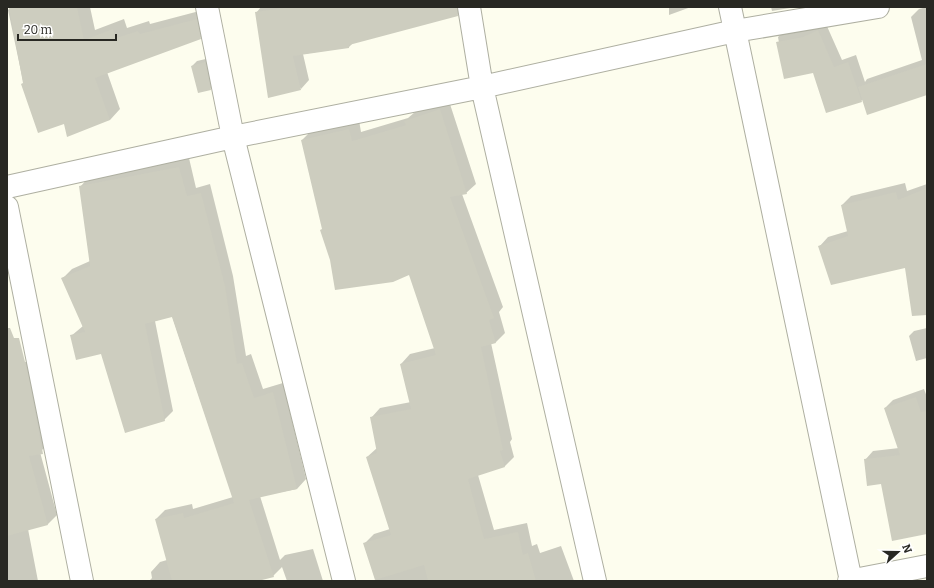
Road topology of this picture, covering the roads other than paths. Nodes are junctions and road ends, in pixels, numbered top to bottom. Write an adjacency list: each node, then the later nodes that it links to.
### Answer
1 (207, 7): 7 (street)
2 (469, 7): 6 (street)
3 (730, 7): 5 (street)
4 (878, 7): 5 (street)
5 (735, 31): 6 (street); 14 (street)
6 (482, 87): 7 (street); 13 (street)
7 (233, 137): 8 (street); 12 (street)
8 (7, 187)
9 (7, 207): 11 (street)
10 (927, 566): 14 (street)
11 (82, 581)
12 (344, 581)
13 (595, 581)
14 (851, 581)

